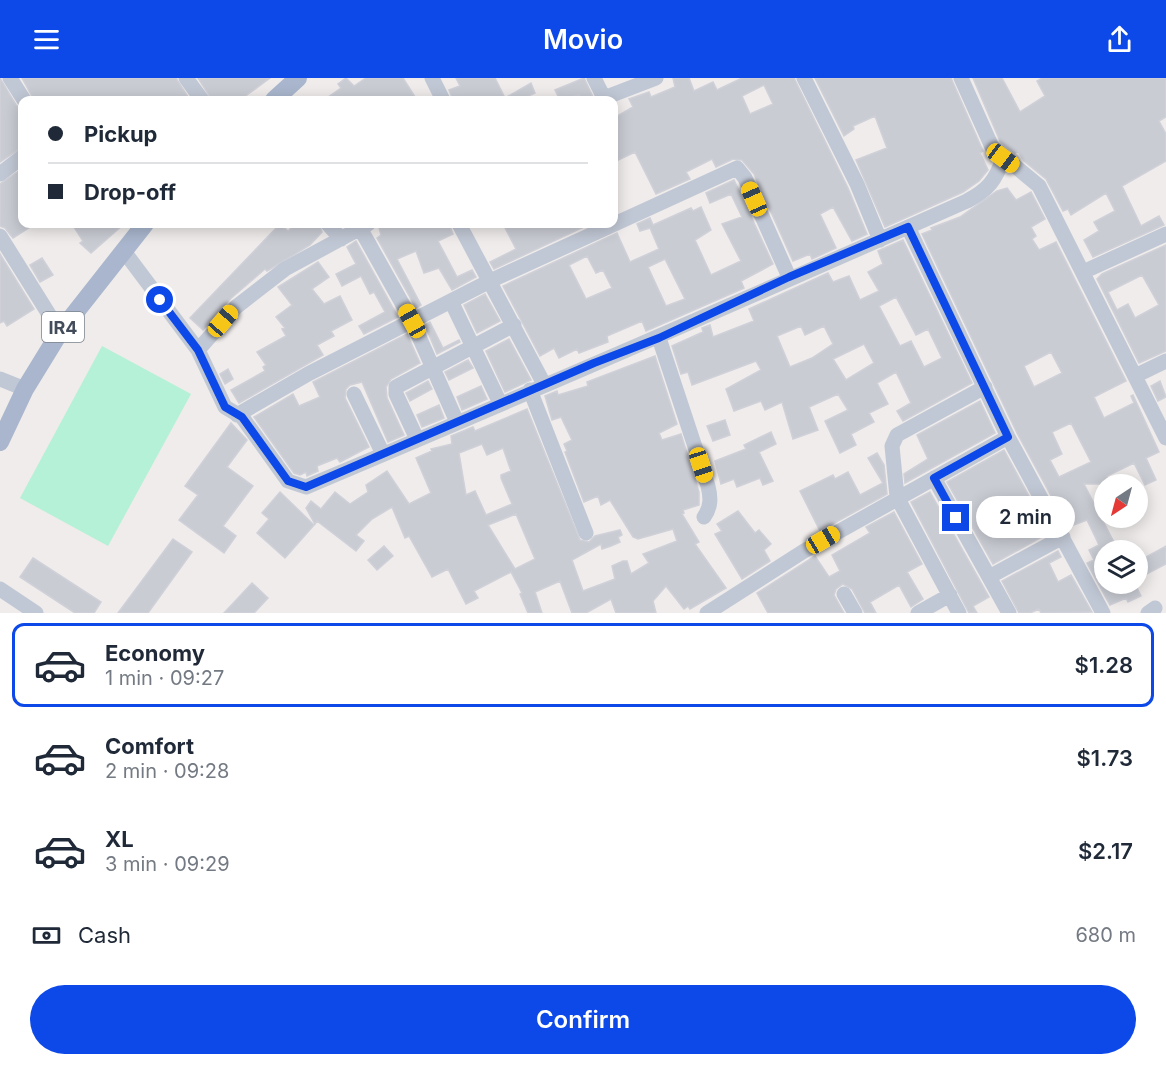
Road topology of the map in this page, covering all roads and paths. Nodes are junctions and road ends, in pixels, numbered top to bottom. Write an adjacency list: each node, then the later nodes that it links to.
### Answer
1 (10, 78): 9 (street)
2 (186, 78): 10 (street)
3 (298, 78): 11 (main road)
4 (432, 78): 12 (street)
5 (594, 78): 13 (street)
6 (656, 78): 14 (street)
7 (804, 78): 29 (street)
8 (961, 78): 15 (street)
9 (21, 96)
10 (199, 96)
11 (278, 96)
12 (441, 96)
13 (601, 96)
14 (610, 96)
15 (1003, 158): 19 (street); 31 (street)
16 (18, 160): 17 (street)
17 (0, 174)
18 (618, 221): 32 (street)
19 (908, 227): 29 (street); 46 (street)
20 (142, 228): 30 (main road, IR4)
21 (331, 228): 28 (street)
22 (360, 228): 28 (street)
23 (365, 228): 35 (street)
24 (461, 228): 33 (street)
25 (603, 228): 33 (street)
26 (1166, 234): 31 (street)
27 (0, 237): 37 (street)
28 (341, 239): 40 (street)
29 (880, 240): 32 (street)
30 (123, 250): 37 (main road, IR4); 40 (street)
31 (1083, 272): 43 (street)
32 (789, 277): 38 (street)
33 (490, 281): 34 (street); 36 (street)
34 (451, 301): 35 (street); 39 (street)
35 (412, 321): 42 (street); 50 (street)
36 (514, 325): 39 (street); 45 (street)
37 (60, 332): 47 (main road, IR4)
38 (659, 338): 45 (street); 59 (street)
39 (472, 346): 42 (street); 49 (street)
40 (198, 350): 50 (street)
41 (1166, 361): 43 (street)
42 (434, 366): 51 (street); 54 (street)
43 (1135, 376): 53 (street)
44 (0, 379): 47 (street)
45 (537, 387): 49 (street); 60 (street)
46 (985, 387): 52 (street); 58 (street)
47 (26, 389): 55 (main road, IR4)
48 (354, 394): 56 (street)
49 (500, 403): 51 (street)
50 (237, 415): 56 (street)
51 (457, 422): 54 (street)
52 (1008, 437): 57 (street); 61 (street)
53 (1166, 438)
54 (417, 439): 56 (street)
55 (0, 442)
56 (383, 454)
57 (934, 478): 58 (street); 62 (street)
58 (897, 497): 65 (street); 67 (street)
59 (704, 516)
60 (586, 533)
61 (1063, 537): 62 (street); 72 (street)
62 (989, 577): 71 (street)
63 (0, 590): 66 (street)
64 (844, 594): 68 (street)
65 (950, 595): 69 (street); 70 (street)
66 (36, 613)
67 (707, 613)
68 (855, 613)
69 (918, 613)
70 (959, 613)
71 (1009, 613)
72 (1103, 613)

